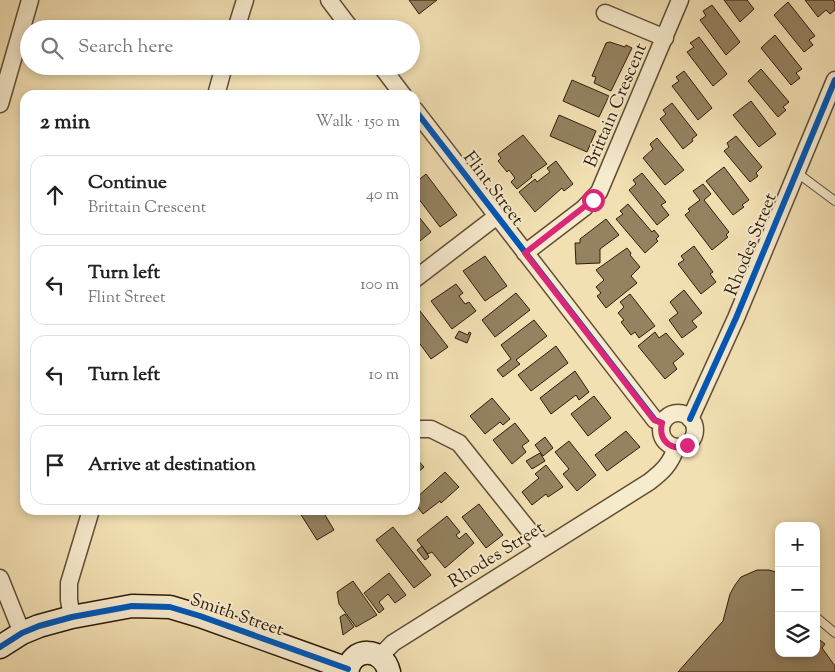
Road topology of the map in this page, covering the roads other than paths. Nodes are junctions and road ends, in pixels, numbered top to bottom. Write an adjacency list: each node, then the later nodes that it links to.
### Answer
1 (30, 0): 6 (street)
2 (245, 0): 7 (street)
3 (328, 0): 8 (street)
4 (680, 0): 10 (street, Brittain Crescent)
5 (605, 13): 10 (street)
6 (24, 20)
7 (239, 20)
8 (344, 20)
9 (20, 35): 16 (street)
10 (665, 38): 21 (street, Brittain Crescent)
11 (222, 75): 14 (street)
12 (388, 75): 15 (street)
13 (835, 80): 18 (street, Rhodes Street)
14 (217, 90)
15 (399, 90)
16 (0, 104)
17 (420, 116): 20 (street, Flint Street)
18 (796, 172): 19 (lane); 23 (street, Rhodes Street)
19 (835, 200)
20 (497, 216): 21 (street, Flint Street); 22 (street)
21 (525, 253): 24 (street, Flint Street)
22 (420, 275)
23 (690, 419): 24 (street); 26 (street)
24 (662, 423): 26 (street)
25 (420, 429): 28 (street)
26 (676, 448): 28 (street, Rhodes Street)
27 (89, 515): 30 (street)
28 (543, 548): 35 (street, Rhodes Street)
29 (0, 578): 32 (street)
30 (72, 617): 32 (street, Smith Street); 36 (street, Smith Street)
31 (820, 620): 33 (lane)
32 (22, 633): 34 (street, Smith Street)
33 (835, 633)
34 (0, 647)
35 (385, 664): 36 (street)
36 (348, 671)

